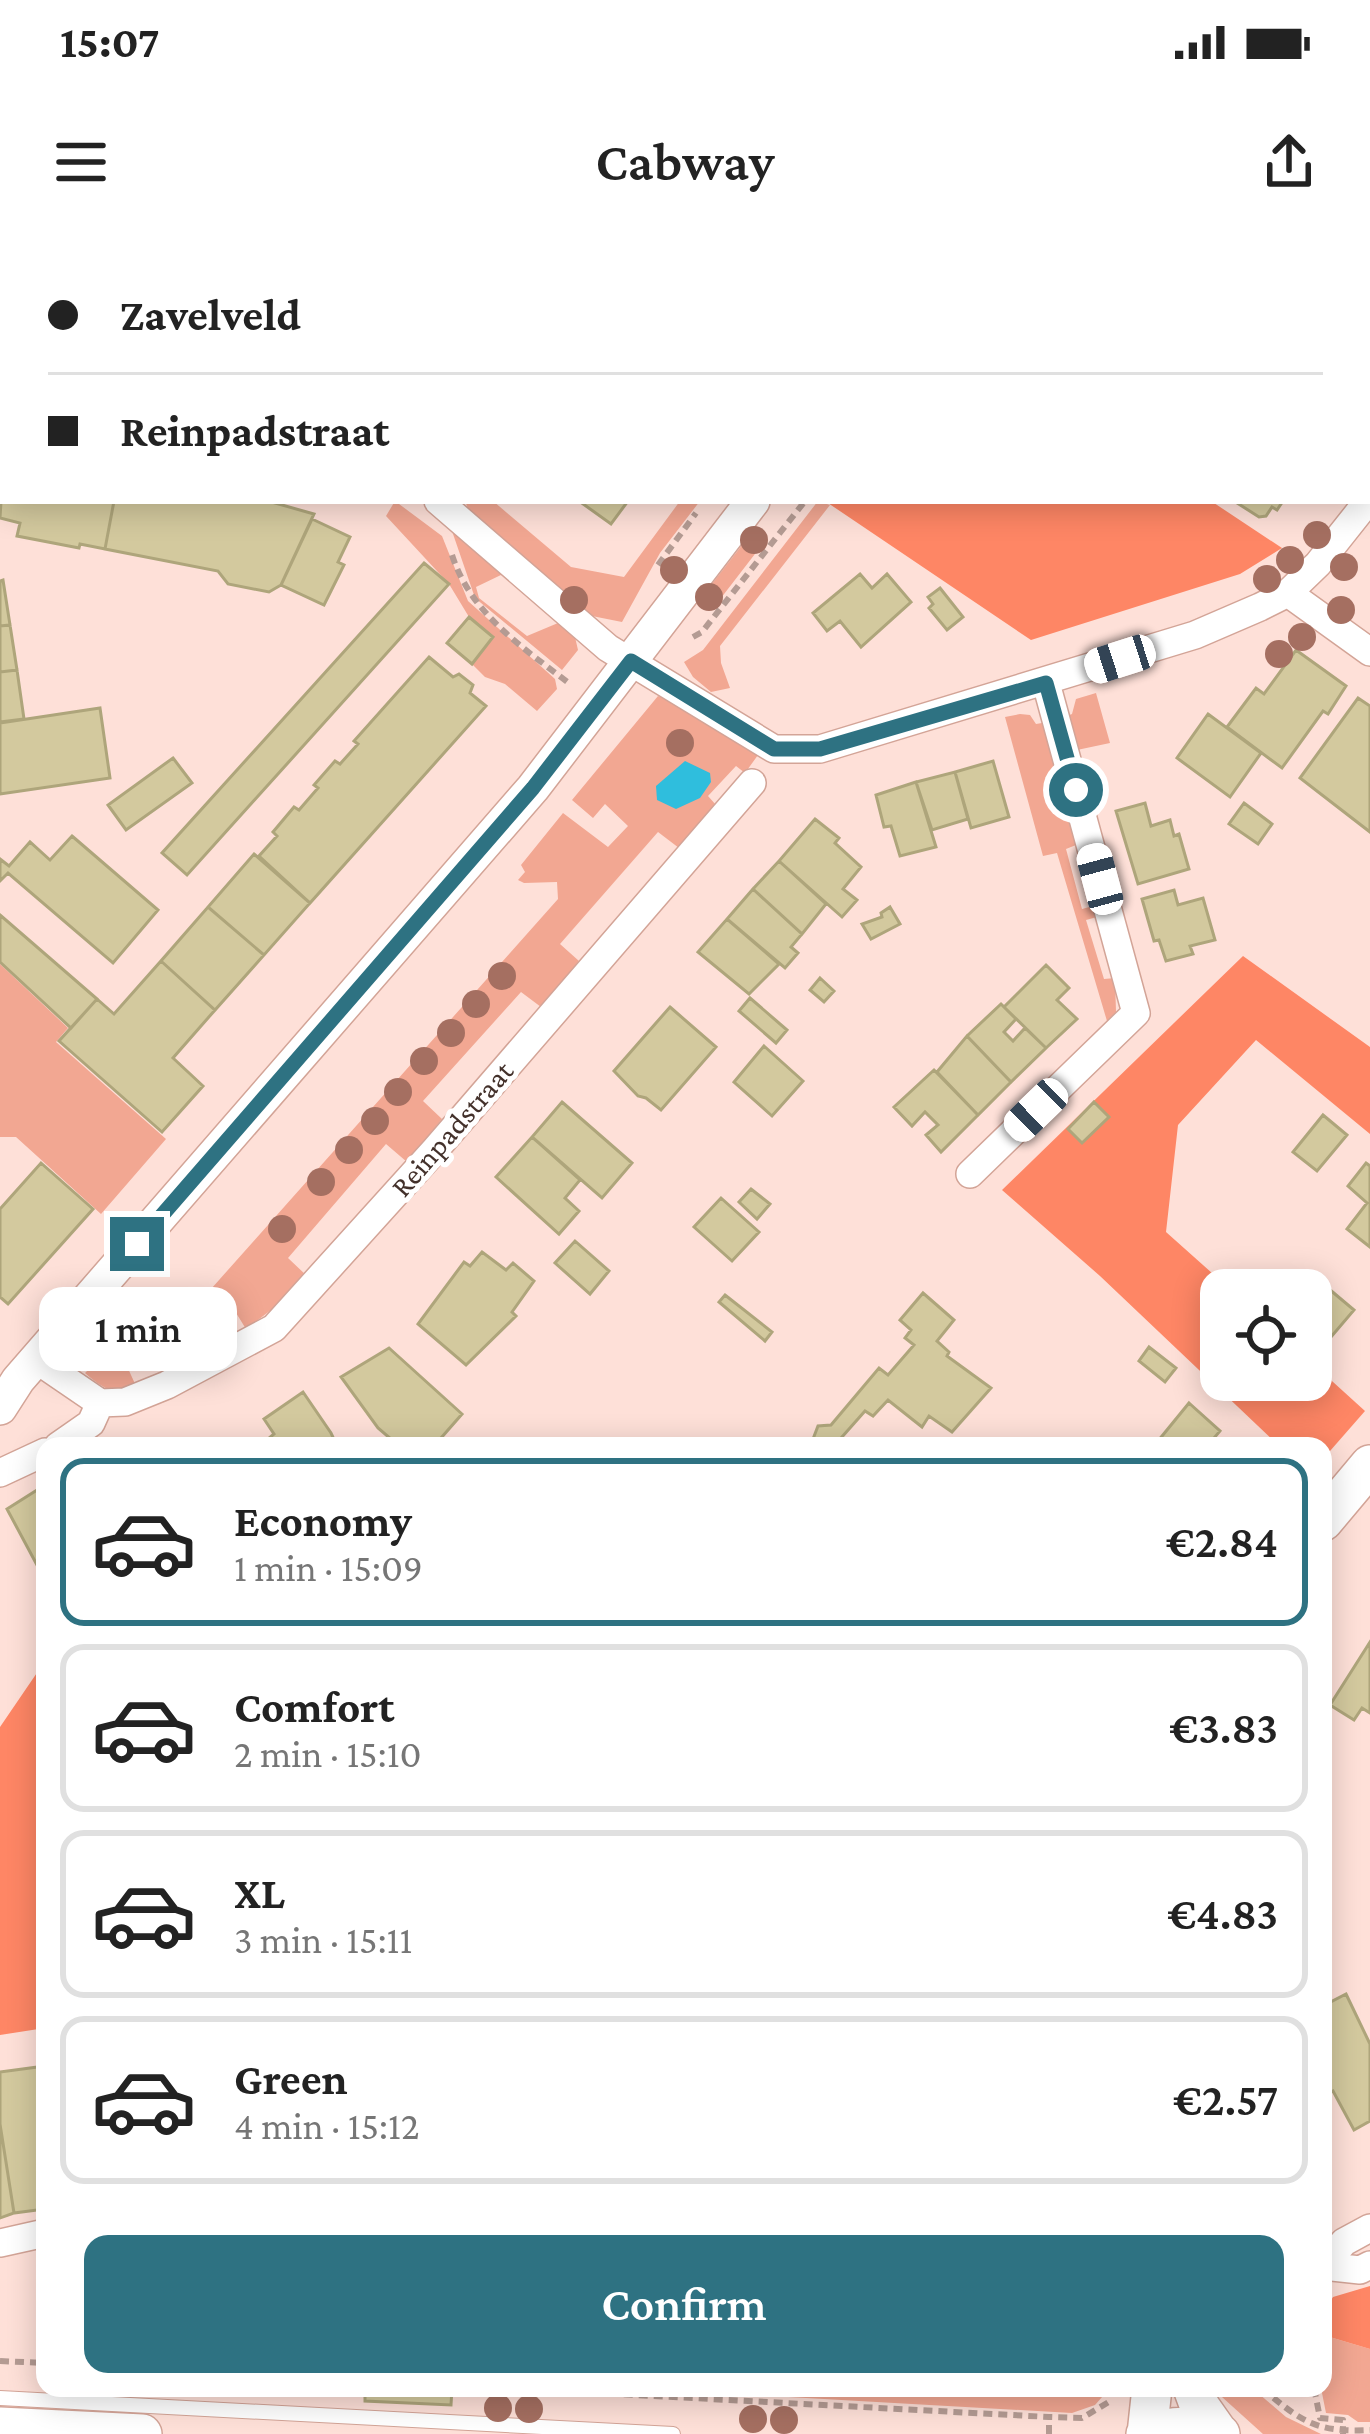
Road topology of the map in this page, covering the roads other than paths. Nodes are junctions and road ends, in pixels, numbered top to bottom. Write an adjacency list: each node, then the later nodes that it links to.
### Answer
1 (442, 504): 6 (street)
2 (751, 504): 6 (street)
3 (1366, 504): 4 (street)
4 (1288, 592): 5 (street); 7 (street)
5 (1370, 652)
6 (631, 661): 7 (street); 10 (street)
7 (1046, 683): 9 (street)
8 (752, 783): 11 (street, Reinpadstraat)
9 (970, 1174)
10 (14, 1383): 11 (street)
11 (100, 1403): 12 (street)
12 (71, 1437)
13 (36, 1456): 15 (street)
14 (1370, 1465): 16 (main road)
15 (0, 1473)
16 (1332, 1510)
17 (1370, 2228): 20 (street)
18 (36, 2235): 19 (street)
19 (0, 2243)
20 (1332, 2256)
21 (1370, 2265): 22 (street)
22 (1332, 2267)
23 (1151, 2397): 29 (main road)
24 (1196, 2397): 30 (main road)
25 (0, 2398): 28 (lane)
26 (0, 2427): 27 (main road)
27 (142, 2434)
28 (673, 2434)
29 (1147, 2434): 30 (main road)
30 (1220, 2434)

